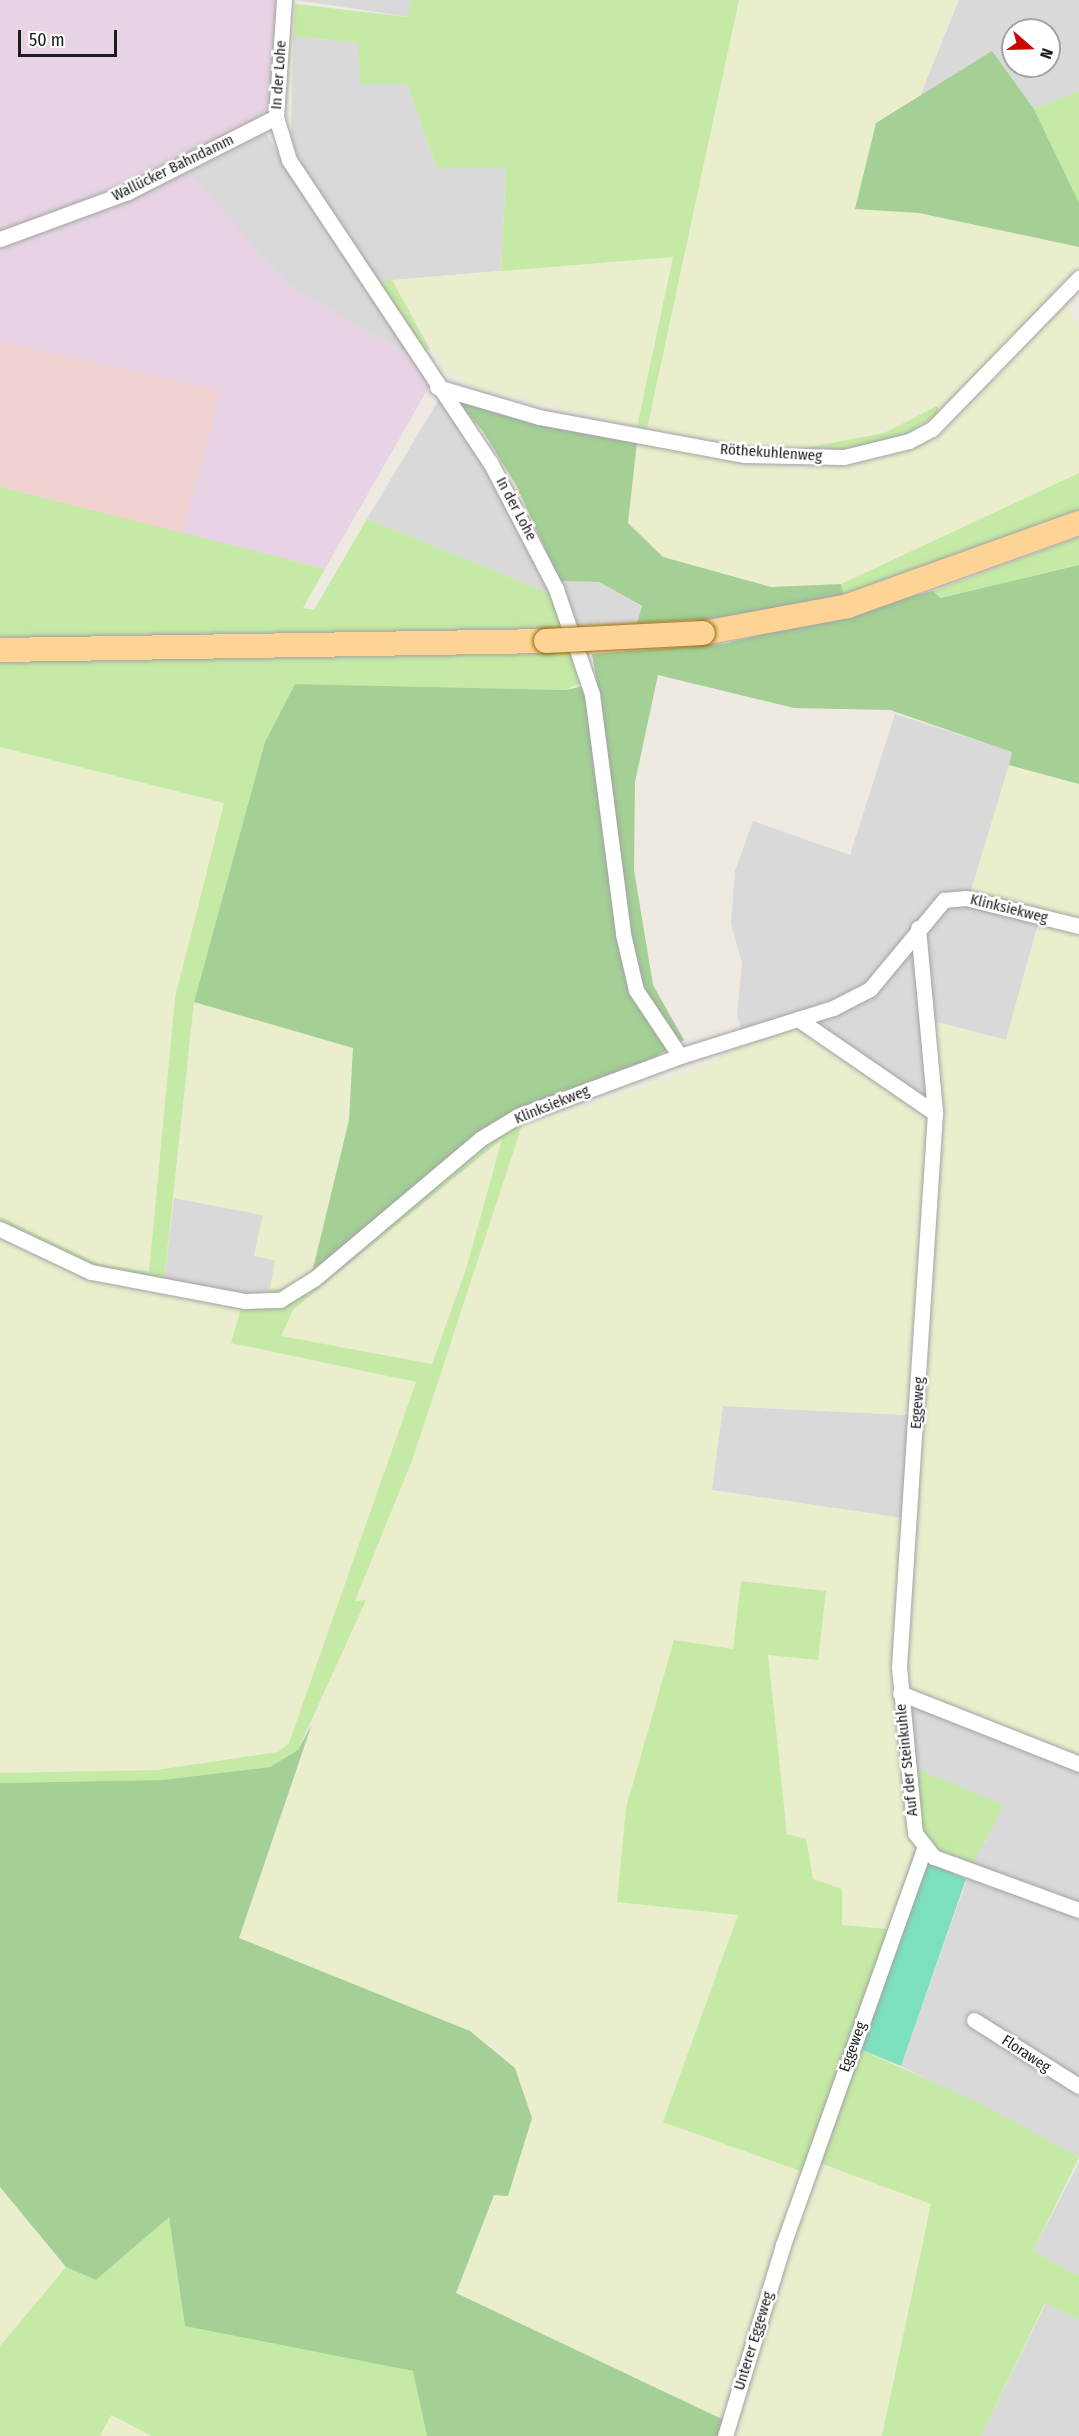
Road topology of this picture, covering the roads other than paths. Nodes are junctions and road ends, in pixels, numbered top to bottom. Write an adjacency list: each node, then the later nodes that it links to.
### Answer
1 (284, 0): 2 (street, In der Lohe)
2 (276, 117): 3 (street, Wallücker Bahndamm); 5 (street, In der Lohe)
3 (0, 239)
4 (1079, 279): 5 (street, Röthekuhlenweg)
5 (437, 387): 11 (street, In der Lohe)
6 (1079, 523): 7 (main road, bridge)
7 (0, 650)
8 (1079, 926): 9 (street, Klinksiekweg)
9 (918, 928): 10 (street, Klinksiekweg); 12 (street, Eggeweg)
10 (798, 1019): 11 (street, Klinksiekweg); 12 (street)
11 (680, 1056): 13 (street, Klinksiekweg)
12 (935, 1113): 14 (street, Eggeweg)
13 (0, 1229)
14 (900, 1694): 15 (street, Auf der Steinkuhle); 16 (street, Auf der Steinkuhle)
15 (1079, 1764)
16 (924, 1849): 17 (street); 20 (street, Eggeweg)
17 (1079, 1910)
18 (974, 2020): 19 (street, Floraweg)
19 (1079, 2086)
20 (783, 2246): 21 (street, Unterer Eggeweg)
21 (724, 2436)

